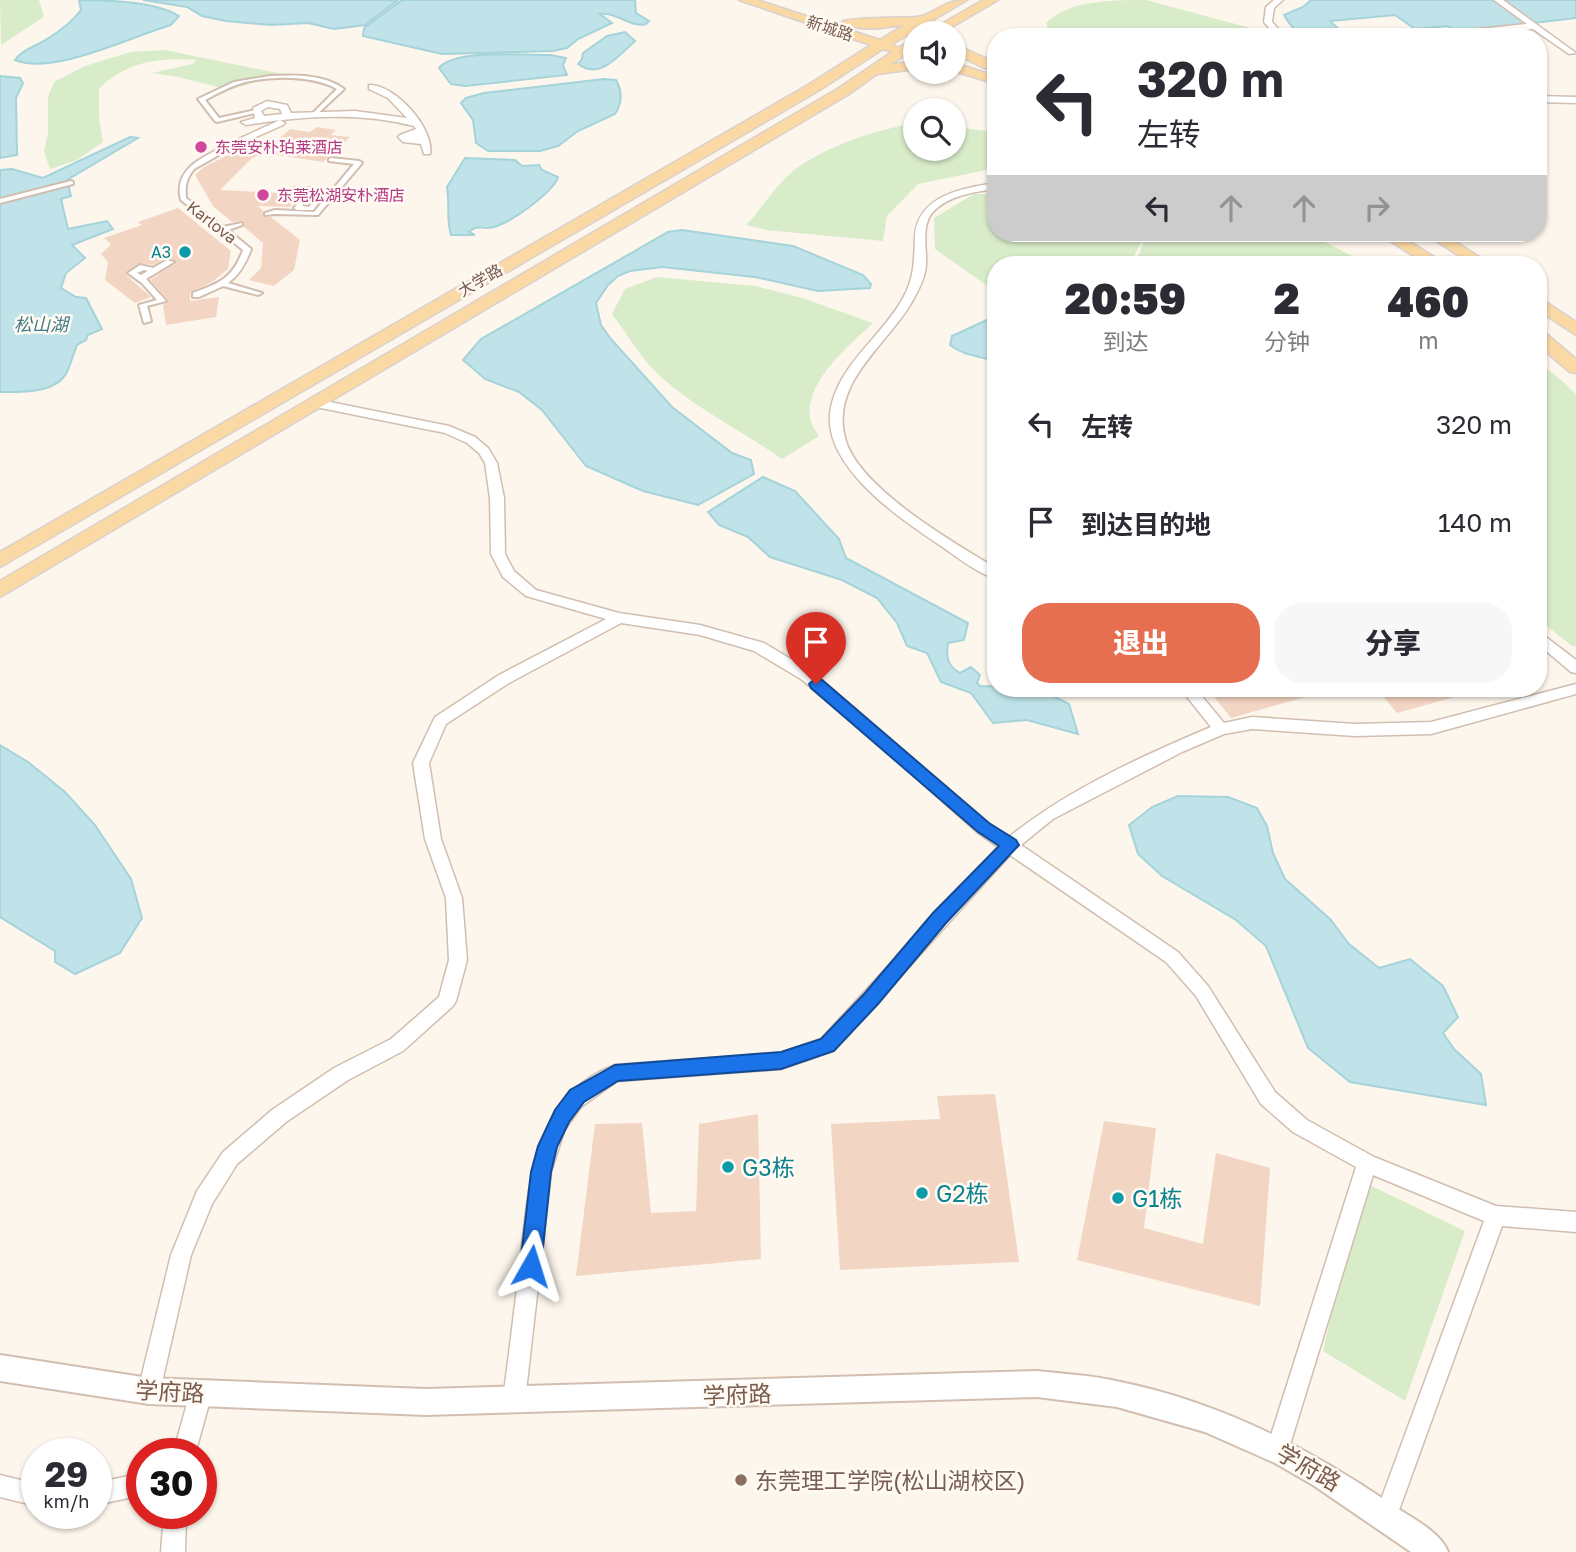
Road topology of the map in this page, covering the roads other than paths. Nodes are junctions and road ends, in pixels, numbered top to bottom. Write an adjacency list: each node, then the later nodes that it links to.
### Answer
1 (745, 0): 11 (main road, 新城路)
2 (780, 0): 10 (main road, 新城路)
3 (961, 0): 7 (main road, 大学路)
4 (992, 0): 9 (main road)
5 (1279, 0): 13 (street)
6 (1498, 0): 12 (street)
7 (933, 15): 8 (main road, 大学路); 10 (main road)
8 (927, 21)
9 (958, 21)
10 (848, 22): 17 (main road, 新城路)
11 (821, 26): 18 (main road, 新城路); 26 (main road)
12 (1536, 26): 14 (street); 15 (street)
13 (1274, 28)
14 (1517, 28)
15 (1539, 28)
16 (1547, 34): 21 (street)
17 (903, 44)
18 (903, 45)
19 (903, 46): 26 (main road, 大学路)
20 (903, 47): 30 (main road, 大学路)
21 (1572, 52)
22 (966, 54): 24 (main road)
23 (966, 58): 25 (main road)
24 (987, 64)
25 (987, 64)
26 (849, 66): 56 (main road, 大学路)
27 (903, 67): 30 (main road)
28 (966, 71): 29 (main road)
29 (987, 77)
30 (861, 80): 58 (main road, 大学路)
31 (372, 87): 38 (street)
32 (1547, 99): 33 (street)
33 (1576, 100)
34 (314, 115): 35 (street); 35 (street); 36 (street)
35 (259, 116): 37 (street)
36 (358, 121): 38 (street); 39 (street)
37 (246, 122)
38 (422, 132): 40 (street)
39 (246, 138): 50 (street, Karlova)
40 (426, 152)
41 (331, 160): 47 (street)
42 (71, 183): 46 (street)
43 (987, 187): 69 (street)
44 (296, 189): 45 (street)
45 (310, 190): 47 (street); 47 (street)
46 (0, 201)
47 (298, 212): 48 (street)
48 (268, 214)
49 (240, 224): 50 (street)
50 (225, 232): 51 (street); 59 (street, Karlova)
51 (215, 238)
52 (1401, 242): 54 (main road)
53 (1447, 242): 55 (main road)
54 (1424, 256)
55 (1469, 256)
56 (519, 258): 58 (main road); 68 (main road, 大学路)
57 (170, 262): 63 (street)
58 (543, 269): 67 (main road, 大学路)
59 (223, 284): 60 (street); 61 (street)
60 (258, 293)
61 (196, 295)
62 (1547, 309): 64 (main road)
63 (147, 321)
64 (1576, 330)
65 (1547, 344): 66 (main road)
66 (1576, 368)
67 (315, 404): 70 (main road, 大学路); 71 (street)
68 (0, 561)
69 (987, 569)
70 (0, 590)
71 (619, 618): 79 (street); 84 (street)
72 (1547, 643): 73 (street)
73 (1576, 667)
74 (1576, 689): 77 (street)
75 (1194, 697): 78 (street)
76 (1546, 697): 78 (street)
77 (1547, 697)
78 (1221, 729): 79 (street)
79 (1010, 845): 80 (street); 86 (street)
80 (1367, 1163): 81 (street); 88 (street)
81 (1496, 1216): 82 (street); 91 (street)
82 (1576, 1222)
83 (0, 1368): 84 (street, 学府路)
84 (149, 1391): 85 (street, 学府路)
85 (201, 1393): 86 (street, 学府路); 87 (street)
86 (514, 1400): 88 (street, 学府路)
87 (188, 1438)
88 (1278, 1448): 91 (street, 学府路)
89 (0, 1486): 90 (street)
90 (21, 1491)
91 (1387, 1516): 94 (street, 学府路)
92 (174, 1529): 93 (street)
93 (173, 1552)
94 (1434, 1552)

